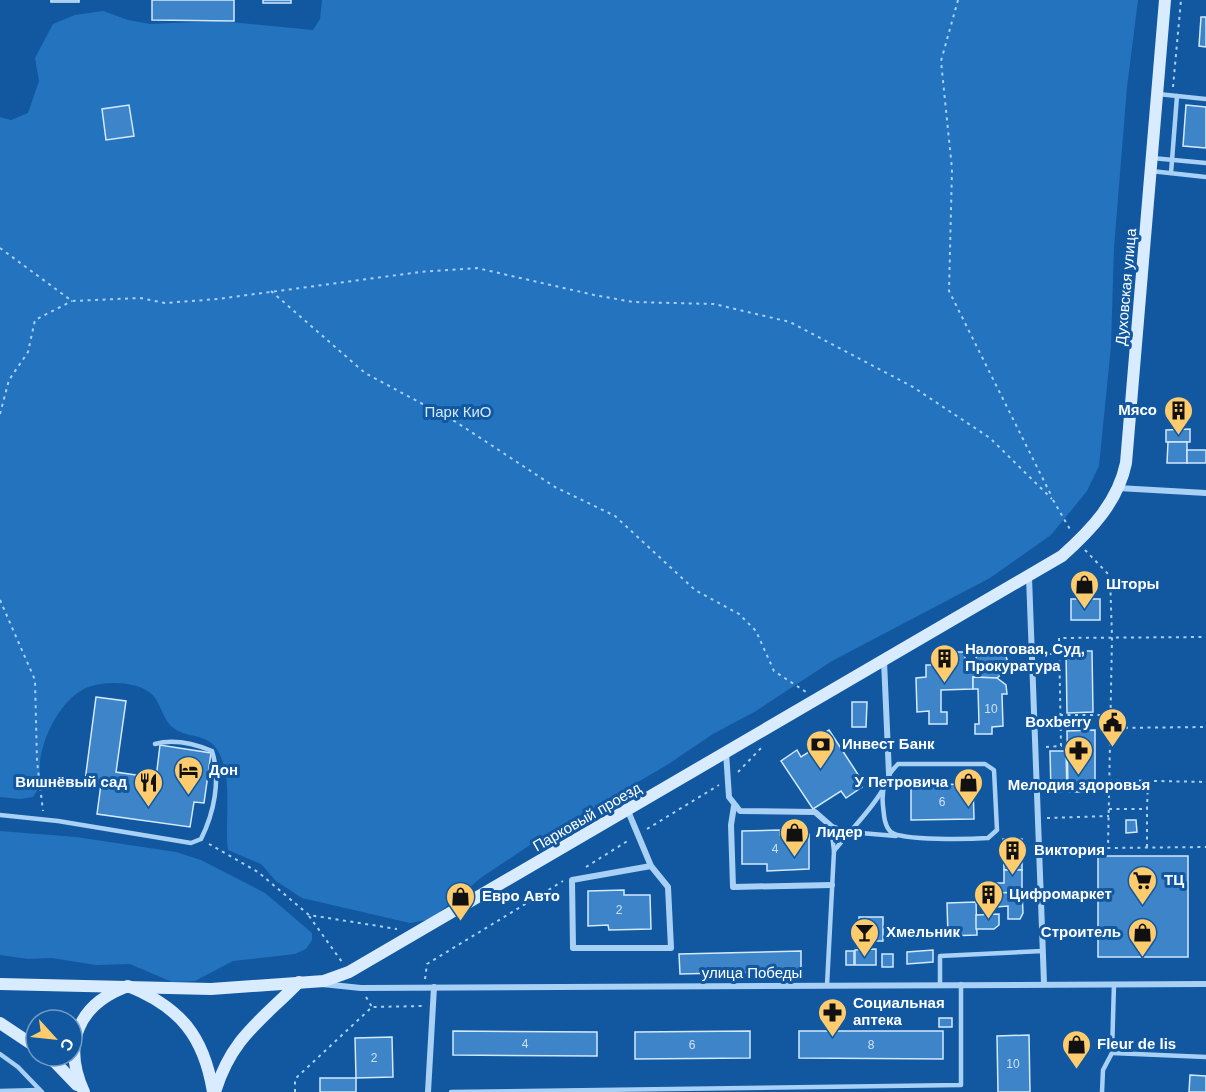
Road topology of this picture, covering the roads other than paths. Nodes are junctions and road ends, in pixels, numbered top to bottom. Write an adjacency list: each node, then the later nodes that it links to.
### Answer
1 (1165, 0): 2 (street, Духовская улица)
2 (1158, 93): 3 (lane); 7 (street, Духовская улица)
3 (1178, 96): 4 (lane); 5 (lane)
4 (1206, 99)
5 (1172, 160): 6 (lane); 7 (lane); 8 (lane)
6 (1206, 164)
7 (1152, 165): 8 (lane); 10 (street, Духовская улица)
8 (1171, 173): 9 (lane)
9 (1206, 177)
10 (1118, 488): 11 (street); 12 (street, Парковый проезд)
11 (1206, 494)
12 (1029, 577): 13 (street, Парковый проезд); 27 (street)
13 (884, 661): 15 (street, Парковый проезд); 16 (street)
14 (155, 744): 20 (lane)
15 (726, 752): 18 (street); 19 (street, Парковый проезд)
16 (889, 774): 17 (lane); 23 (lane)
17 (882, 791): 22 (lane); 23 (lane)
18 (734, 806): 21 (street); 26 (street)
19 (628, 811): 25 (street); 28 (street, Парковый проезд)
20 (0, 815)
21 (831, 826): 22 (lane); 24 (lane)
22 (849, 832): 23 (lane); 24 (lane)
23 (902, 837)
24 (834, 851): 26 (lane)
25 (651, 866): 25 (street)
26 (832, 885): 35 (lane)
27 (1043, 951): 29 (street); 31 (lane)
28 (299, 982): 36 (street, Парковый проезд); 37 (street, улица Победы); 48 (street)
29 (1044, 983): 32 (street, улица Победы); 33 (street, улица Победы)
30 (0, 984): 36 (street, Парковый проезд)
31 (940, 984): 32 (street, улица Победы); 35 (street, улица Победы)
32 (961, 984): 46 (lane)
33 (1114, 984): 34 (street, улица Победы); 40 (lane)
34 (1206, 984)
35 (827, 985): 37 (street, улица Победы)
36 (128, 986): 47 (street); 48 (street)
37 (434, 987): 49 (street)
38 (0, 1023): 39 (street)
39 (24, 1039)
40 (1112, 1053): 42 (lane); 51 (lane)
41 (0, 1054): 45 (lane)
42 (1206, 1057)
43 (61, 1068): 47 (street)
44 (0, 1091): 45 (lane)
45 (41, 1091)
46 (596, 1091): 50 (lane)
47 (84, 1092)
48 (214, 1092)
49 (428, 1092)
50 (451, 1092)
51 (1102, 1092)

